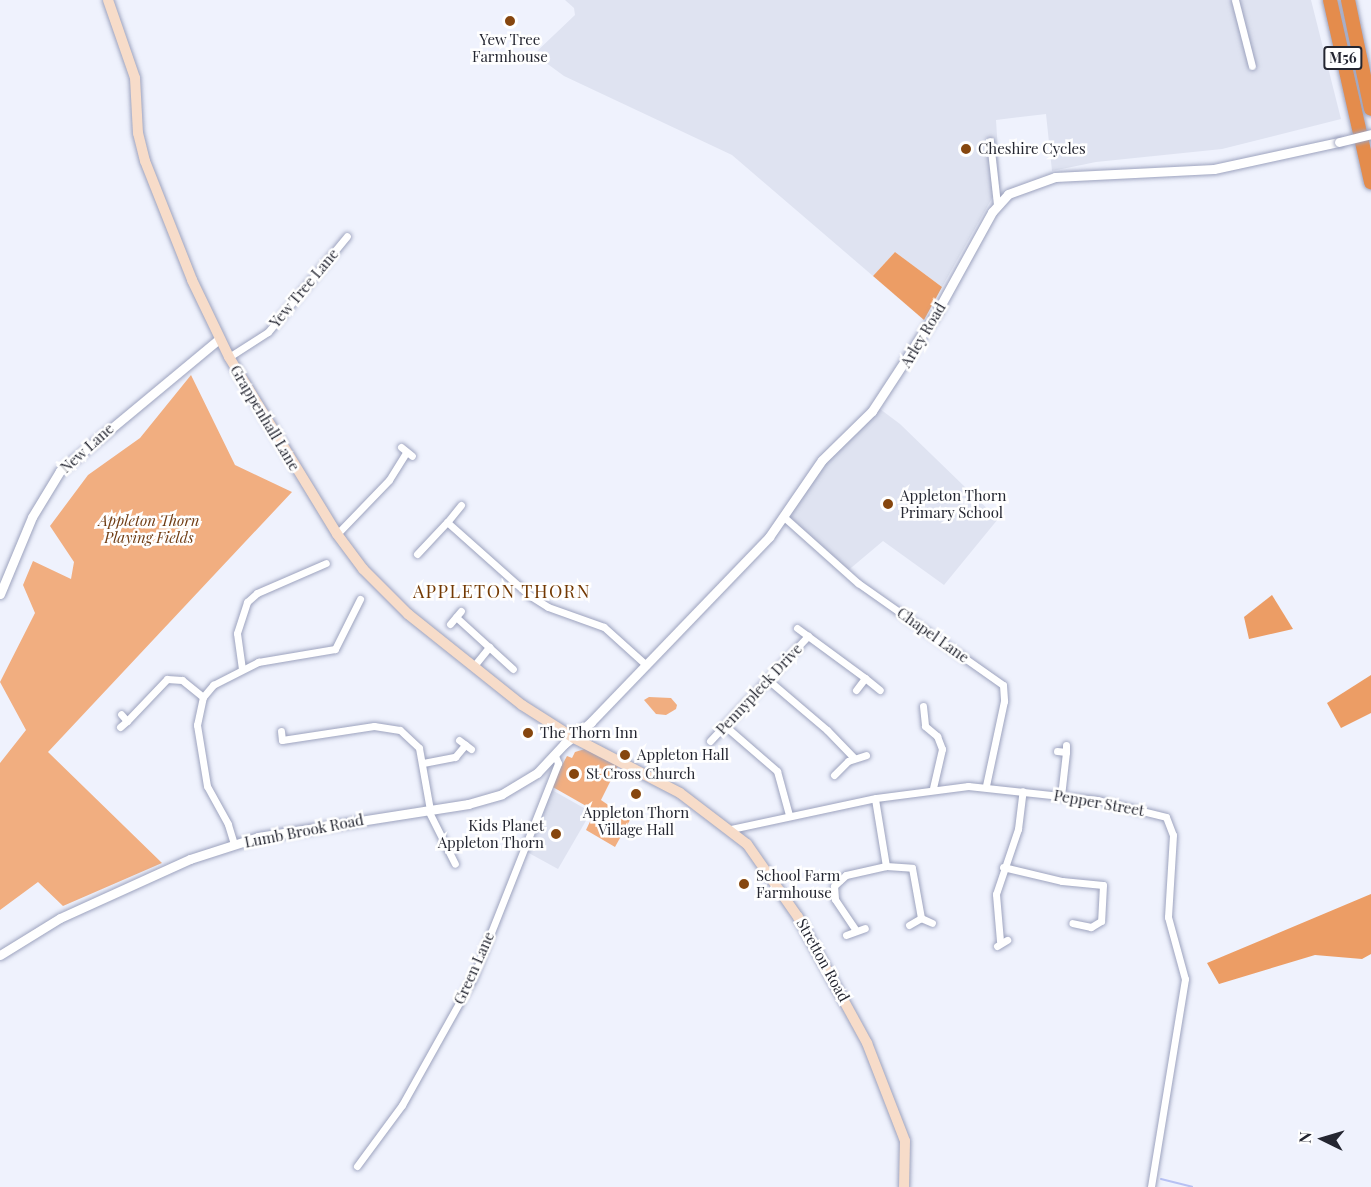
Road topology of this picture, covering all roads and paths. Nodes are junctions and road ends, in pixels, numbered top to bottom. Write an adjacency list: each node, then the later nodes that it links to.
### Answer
1 (108, 0): 12 (main road, Grappenhall Lane)
2 (1235, 0): 5 (street)
3 (1330, 0): 9 (highway, M56)
4 (1348, 0): 6 (highway, M56)
5 (1252, 66)
6 (1371, 109)
7 (1371, 134): 10 (street, Arley Road, bridge)
8 (990, 141): 10 (street)
9 (1371, 182)
10 (997, 204): 16 (street, Arley Road)
11 (347, 236): 13 (street, Yew Tree Lane)
12 (219, 339): 13 (main road, Grappenhall Lane); 21 (street, New Lane)
13 (229, 357): 18 (main road, Grappenhall Lane)
14 (406, 452): 18 (street)
15 (461, 505): 17 (street)
16 (785, 518): 27 (street, Arley Road); 51 (street, Chapel Lane)
17 (447, 522): 19 (street); 27 (street)
18 (337, 534): 28 (main road, Grappenhall Lane)
19 (417, 554)
20 (327, 563): 29 (street)
21 (0, 594)
22 (360, 599): 29 (street)
23 (450, 624): 26 (street)
24 (797, 628): 25 (street)
25 (808, 636): 31 (street); 32 (street, Pennypleck Drive)
26 (489, 647): 28 (street); 30 (street)
27 (646, 665): 42 (street, Arley Road)
28 (473, 667): 42 (main road, Grappenhall Lane)
29 (242, 669): 35 (street)
30 (513, 669)
31 (865, 678): 33 (street); 34 (street)
32 (767, 679): 39 (street, Pennypleck Drive); 48 (street)
33 (856, 690)
34 (880, 690)
35 (203, 698): 38 (street); 59 (street)
36 (923, 706): 52 (street)
37 (121, 714): 38 (street)
38 (127, 721): 40 (street)
39 (725, 726): 43 (street, Pennypleck Drive); 57 (street)
40 (120, 727)
41 (282, 731): 49 (street)
42 (574, 738): 47 (street, Lumb Brook Road); 58 (main road, Stretton Road)
43 (710, 741)
44 (465, 745): 49 (street)
45 (1056, 751): 54 (street)
46 (866, 755): 48 (street)
47 (555, 756): 56 (street, Lumb Brook Road); 72 (street, Green Lane)
48 (854, 758): 50 (street)
49 (423, 763): 56 (street)
50 (834, 774)
51 (986, 786): 52 (street, Pepper Street); 53 (street, Pepper Street)
52 (933, 788): 55 (street, Pepper Street)
53 (1023, 790): 54 (street, Pepper Street); 62 (street)
54 (1061, 796): 74 (street, Pepper Street)
55 (875, 798): 57 (street, Pepper Street); 61 (street)
56 (429, 810): 59 (street, Lumb Brook Road); 60 (street)
57 (789, 815): 58 (street, Pepper Street)
58 (731, 829): 73 (main road, Stretton Road)
59 (234, 844): 71 (street, Lumb Brook Road)
60 (455, 864)
61 (886, 866): 63 (street); 68 (street)
62 (1003, 867): 65 (street); 70 (street)
63 (921, 918): 64 (street); 66 (street)
64 (932, 923)
65 (1072, 923)
66 (909, 924)
67 (865, 928): 68 (street)
68 (855, 929): 69 (street)
69 (846, 935)
70 (1001, 943)
71 (0, 955)
72 (357, 1166)
73 (907, 1183)
74 (1151, 1187)

